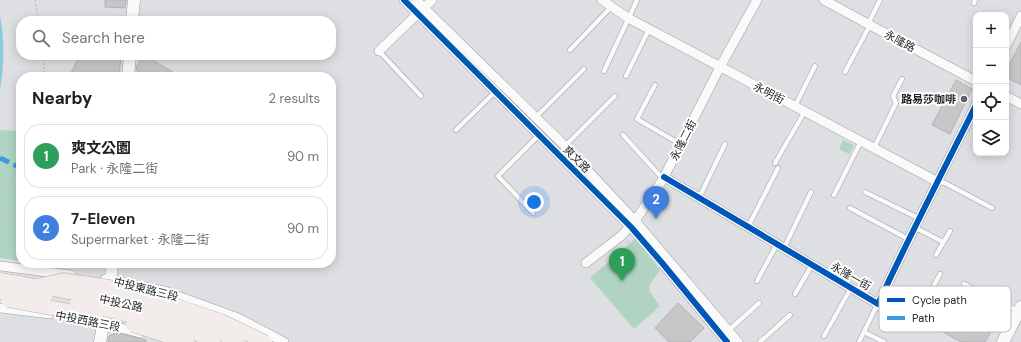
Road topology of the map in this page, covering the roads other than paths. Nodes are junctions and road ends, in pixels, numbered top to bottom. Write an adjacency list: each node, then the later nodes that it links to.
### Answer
1 (134, 0): 12 (street)
2 (404, 0): 11 (street, 爽文路)
3 (416, 0): 11 (street, 爽文路)
4 (432, 0): 11 (street)
5 (602, 0): 10 (street, 永明街)
6 (637, 0): 14 (lane)
7 (757, 0): 22 (street, 永隆二街)
8 (824, 0): 15 (street, 永隆路)
9 (880, 0): 15 (lane)
10 (612, 6): 14 (street, 永明街); 18 (lane)
11 (421, 11): 19 (street); 31 (street, 爽文路); 39 (street, 爽文路)
12 (132, 16)
13 (1021, 16): 17 (street)
14 (628, 18): 16 (street, 永明街); 24 (lane)
15 (869, 25): 26 (lane); 29 (street, 永隆路)
16 (650, 29): 22 (street, 永明街); 27 (lane)
17 (1009, 40)
18 (570, 50)
19 (379, 51): 32 (lane)
20 (130, 60): 25 (street)
21 (815, 66): 36 (lane)
22 (720, 67): 36 (street, 永明街); 44 (street, 永隆二街)
23 (584, 69): 39 (lane)
24 (604, 71)
25 (128, 72)
26 (844, 72)
27 (626, 76)
28 (902, 79): 47 (lane)
29 (973, 79)
30 (655, 85): 44 (lane)
31 (495, 92): 40 (lane); 41 (street, 爽文路)
32 (421, 96)
33 (615, 96): 46 (lane)
34 (1009, 98): 35 (street)
35 (1021, 104)
36 (795, 106): 37 (street, 永明街)
37 (805, 111): 43 (street, 永明街); 48 (lane)
38 (973, 111): 51 (street, 永隆一街)
39 (535, 118): 46 (street, 爽文路)
40 (456, 130)
41 (539, 135): 58 (lane); 60 (street, 爽文路)
42 (623, 135): 50 (lane)
43 (861, 141): 47 (street, 永明街); 54 (lane)
44 (680, 144): 50 (street, 永隆二街)
45 (726, 144): 55 (lane)
46 (565, 146): 60 (street, 爽文路)
47 (874, 148): 51 (street, 永明街)
48 (775, 163)
49 (778, 168): 61 (lane)
50 (663, 178): 55 (street, 永隆一街); 60 (street, 永隆二街)
51 (938, 182): 57 (lane); 59 (street, 永隆一街)
52 (811, 192): 66 (lane)
53 (865, 192): 59 (lane)
54 (834, 195)
55 (698, 198): 61 (street, 永隆一街)
56 (850, 208): 64 (lane)
57 (992, 208)
58 (533, 213)
59 (918, 218): 62 (street, 永隆一街)
60 (633, 224): 68 (street, 永隆二街); 93 (street, 爽文路); 104 (street, 爽文路)
61 (748, 227): 66 (street, 永隆一街)
62 (914, 227): 64 (street, 永隆一街); 65 (lane)
63 (950, 231): 65 (lane)
64 (908, 239): 78 (street, 永隆一街)
65 (944, 242): 67 (lane)
66 (781, 246): 69 (street, 永隆一街); 75 (lane)
67 (936, 256)
68 (586, 263)
69 (812, 265): 81 (street, 永隆一街); 83 (lane)
70 (0, 266): 74 (street, 中投東路三段)
71 (112, 268): 74 (street)
72 (940, 274): 79 (lane)
73 (0, 280): 77 (main road, 中投公路, bridge)
74 (111, 280): 91 (street); 103 (street, 中投東路三段)
75 (757, 281)
76 (964, 284): 80 (lane)
77 (37, 286): 101 (main road, 中投公路, bridge); 102 (main road, bridge)
78 (886, 286)
79 (934, 286)
80 (968, 286)
81 (851, 288): 87 (street, 永隆一街); 96 (lane)
82 (0, 292): 100 (main road, 中投公路, bridge)
83 (795, 294)
84 (0, 298): 99 (main road, bridge)
85 (879, 301): 87 (street, 永隆一街)
86 (759, 303): 93 (lane)
87 (877, 305): 94 (lane)
88 (0, 308): 91 (street, 中投西路三段)
89 (1020, 309): 92 (street)
90 (790, 315): 106 (lane)
91 (104, 323): 97 (street); 98 (street, 中投西路三段)
92 (1011, 328)
93 (728, 330): 105 (street, 爽文路)
94 (864, 332): 107 (lane); 108 (lane)
95 (1009, 332): 109 (street)
96 (824, 336)
97 (100, 342)
98 (174, 342)
99 (187, 342)
100 (213, 342)
101 (238, 342)
102 (265, 342)
103 (284, 342)
104 (727, 342)
105 (738, 342)
106 (760, 342)
107 (859, 342)
108 (884, 342)
109 (1004, 342)

